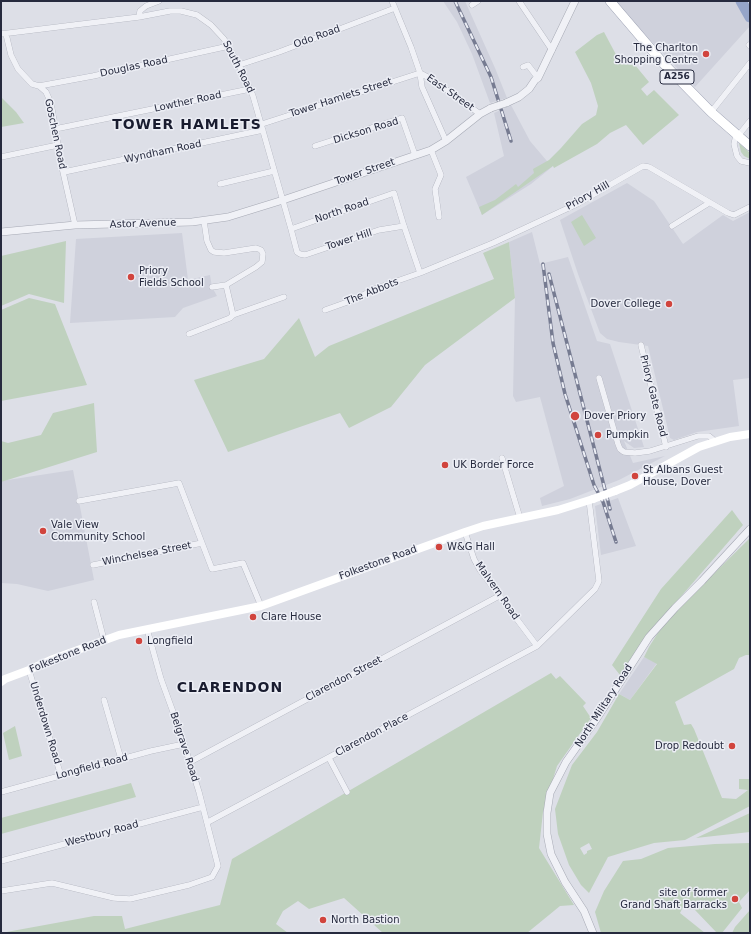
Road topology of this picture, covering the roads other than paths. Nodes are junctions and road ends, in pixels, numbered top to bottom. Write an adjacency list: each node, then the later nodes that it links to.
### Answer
1 (158, 1): 9 (street)
2 (392, 1): 8 (street)
3 (478, 1): 7 (street)
4 (519, 1): 12 (street)
5 (575, 1): 12 (street, Tower Street)
6 (610, 1): 20 (main road, A256)
7 (472, 5)
8 (395, 8): 14 (street, Odo Road); 16 (street)
9 (139, 17): 10 (street, South Road); 11 (street, South Road)
10 (4, 34): 18 (street, Goschen Road)
11 (229, 46): 14 (street, South Road); 18 (street, Douglas Road)
12 (552, 50): 17 (street, Tower Street)
13 (750, 63): 20 (street)
14 (239, 65): 19 (street, South Road)
15 (523, 67): 17 (street)
16 (420, 72): 21 (street, East Street); 23 (street, Tower Hamlets Street); 27 (street)
17 (538, 78): 21 (street, Tower Street, bridge)
18 (39, 86): 24 (street, Goschen Road)
19 (250, 89): 23 (street, South Road); 24 (street, Lowther Road)
20 (712, 112): 26 (main road, A256)
21 (480, 114): 27 (street, Tower Street)
22 (750, 121): 26 (street)
23 (262, 124): 25 (street, South Road)
24 (55, 129): 28 (street, Goschen Road)
25 (263, 130): 35 (street, South Road); 36 (street, Wyndham Road)
26 (737, 135): 30 (main road, A256); 34 (street)
27 (446, 141): 31 (street, Tower Street)
28 (58, 145): 33 (street); 36 (street, Goschen Road)
29 (315, 146): 32 (street, Dickson Road)
30 (750, 146)
31 (432, 150): 32 (street, Tower Street); 41 (street)
32 (415, 156): 38 (street, Tower Street)
33 (1, 157)
34 (750, 163)
35 (274, 171): 37 (street); 38 (street, South Road)
36 (64, 172): 43 (street, Goschen Road)
37 (220, 184)
38 (283, 200): 42 (street, Astor Avenue); 46 (street, South Road)
39 (709, 203): 40 (street, Priory Hill); 45 (street); 49 (street, Priory Hill)
40 (750, 206)
41 (439, 217)
42 (204, 221): 43 (street, Astor Avenue); 50 (street)
43 (75, 225): 47 (street, Astor Avenue)
44 (404, 226): 46 (street, North Road); 48 (street, Tower Hill); 49 (street)
45 (672, 226)
46 (291, 229): 48 (street, South Road)
47 (1, 232)
48 (297, 252)
49 (420, 274): 53 (street, The Abbots)
50 (226, 285): 51 (street); 54 (street)
51 (212, 287)
52 (284, 297): 54 (street)
53 (325, 310)
54 (233, 315): 55 (street)
55 (189, 334)
56 (641, 345): 61 (street, Priory Gate Road)
57 (599, 378): 61 (street)
58 (750, 434): 60 (main road, Folkestone Road)
59 (685, 440): 60 (street); 61 (street); 62 (street)
60 (715, 441): 62 (main road, Folkestone Road)
61 (666, 447)
62 (698, 447): 64 (main road, Folkestone Road, bridge)
63 (502, 458): 66 (street)
64 (591, 500): 66 (main road, Folkestone Road); 76 (street, Clarendon Place)
65 (79, 501): 69 (street)
66 (520, 518): 68 (main road, Folkestone Road)
67 (750, 529): 91 (street, North Military Road)
68 (465, 532): 71 (street, Malvern Road); 73 (main road, Folkestone Road)
69 (202, 543): 70 (street, Winchelsea Street); 73 (street)
70 (93, 565)
71 (499, 596): 76 (street, Malvern Road); 83 (street, Clarendon Street)
72 (94, 602): 75 (street)
73 (261, 606): 74 (main road, Folkestone Road)
74 (147, 629): 75 (main road, Folkestone Road); 80 (street, Belgrave Road)
75 (104, 640): 77 (main road, Folkestone Road)
76 (537, 646): 81 (street, Clarendon Place)
77 (29, 670): 78 (main road, Folkestone Road); 84 (street, Underdown Road)
78 (2, 679)
79 (104, 700): 82 (street)
80 (184, 744): 82 (street, Longfield Road); 83 (street, Belgrave Road)
81 (328, 758): 86 (street); 88 (street, Clarendon Place)
82 (121, 759): 84 (street, Longfield Road)
83 (190, 762): 87 (street, Belgrave Road)
84 (61, 776): 85 (street, Longfield Road)
85 (1, 792)
86 (347, 792)
87 (203, 807): 88 (street, Belgrave Road); 89 (street, Westbury Road)
88 (208, 822): 90 (street, Belgrave Road)
89 (1, 861)
90 (1, 891)
91 (592, 933)

